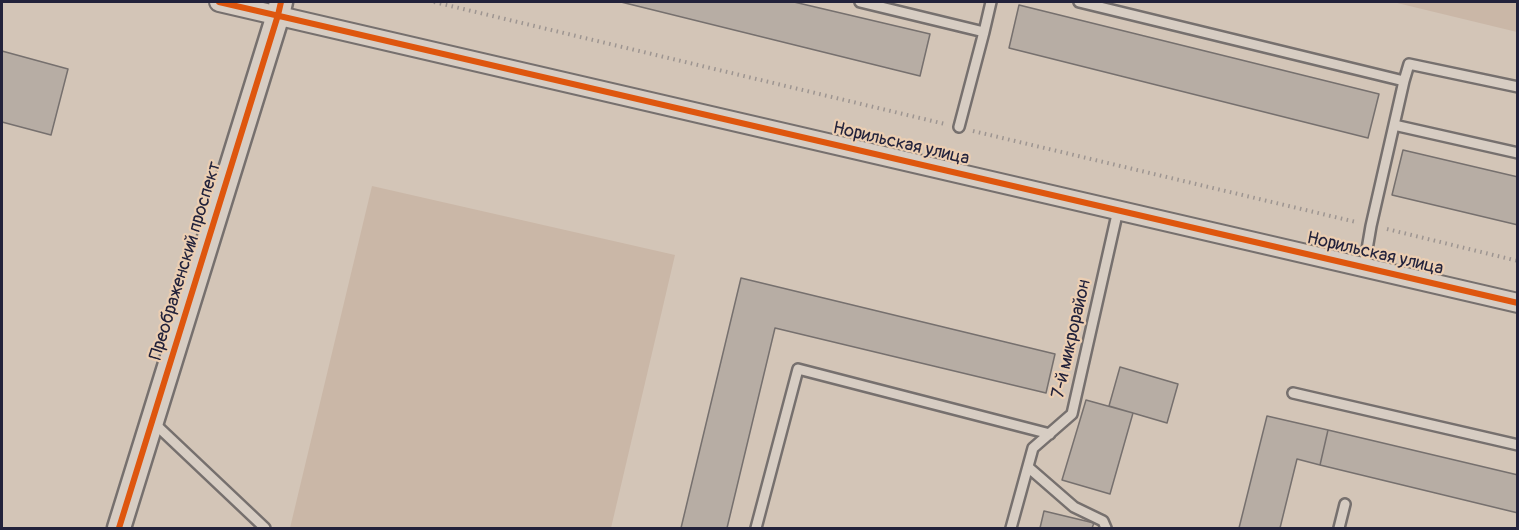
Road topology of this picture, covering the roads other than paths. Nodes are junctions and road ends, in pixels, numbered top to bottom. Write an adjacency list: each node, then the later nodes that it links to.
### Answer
1 (219, 2): 5 (street, Норильская улица)
2 (860, 2): 6 (lane)
3 (991, 2): 6 (lane)
4 (1079, 2): 7 (lane)
5 (285, 6): 12 (street, Норильская улица); 16 (street, Преображенский проспект)
6 (984, 32): 10 (lane)
7 (1404, 81): 8 (lane); 9 (lane)
8 (1518, 87)
9 (1394, 125): 11 (lane); 13 (lane)
10 (959, 127)
11 (1518, 153)
12 (1118, 210): 13 (street, Норильская улица); 17 (lane, 7-й микрорайон)
13 (1364, 267): 14 (street, Норильская улица)
14 (1518, 303)
15 (1293, 393): 18 (lane)
16 (152, 421): 21 (street, Преображенский проспект); 22 (lane)
17 (1050, 434): 19 (lane, 7-й микрорайон); 23 (lane)
18 (1518, 445)
19 (1028, 467): 24 (lane, 7-й микрорайон); 25 (lane)
20 (1345, 504): 26 (lane)
21 (119, 528)
22 (265, 528)
23 (756, 528)
24 (1011, 528)
25 (1106, 528)
26 (1339, 528)

